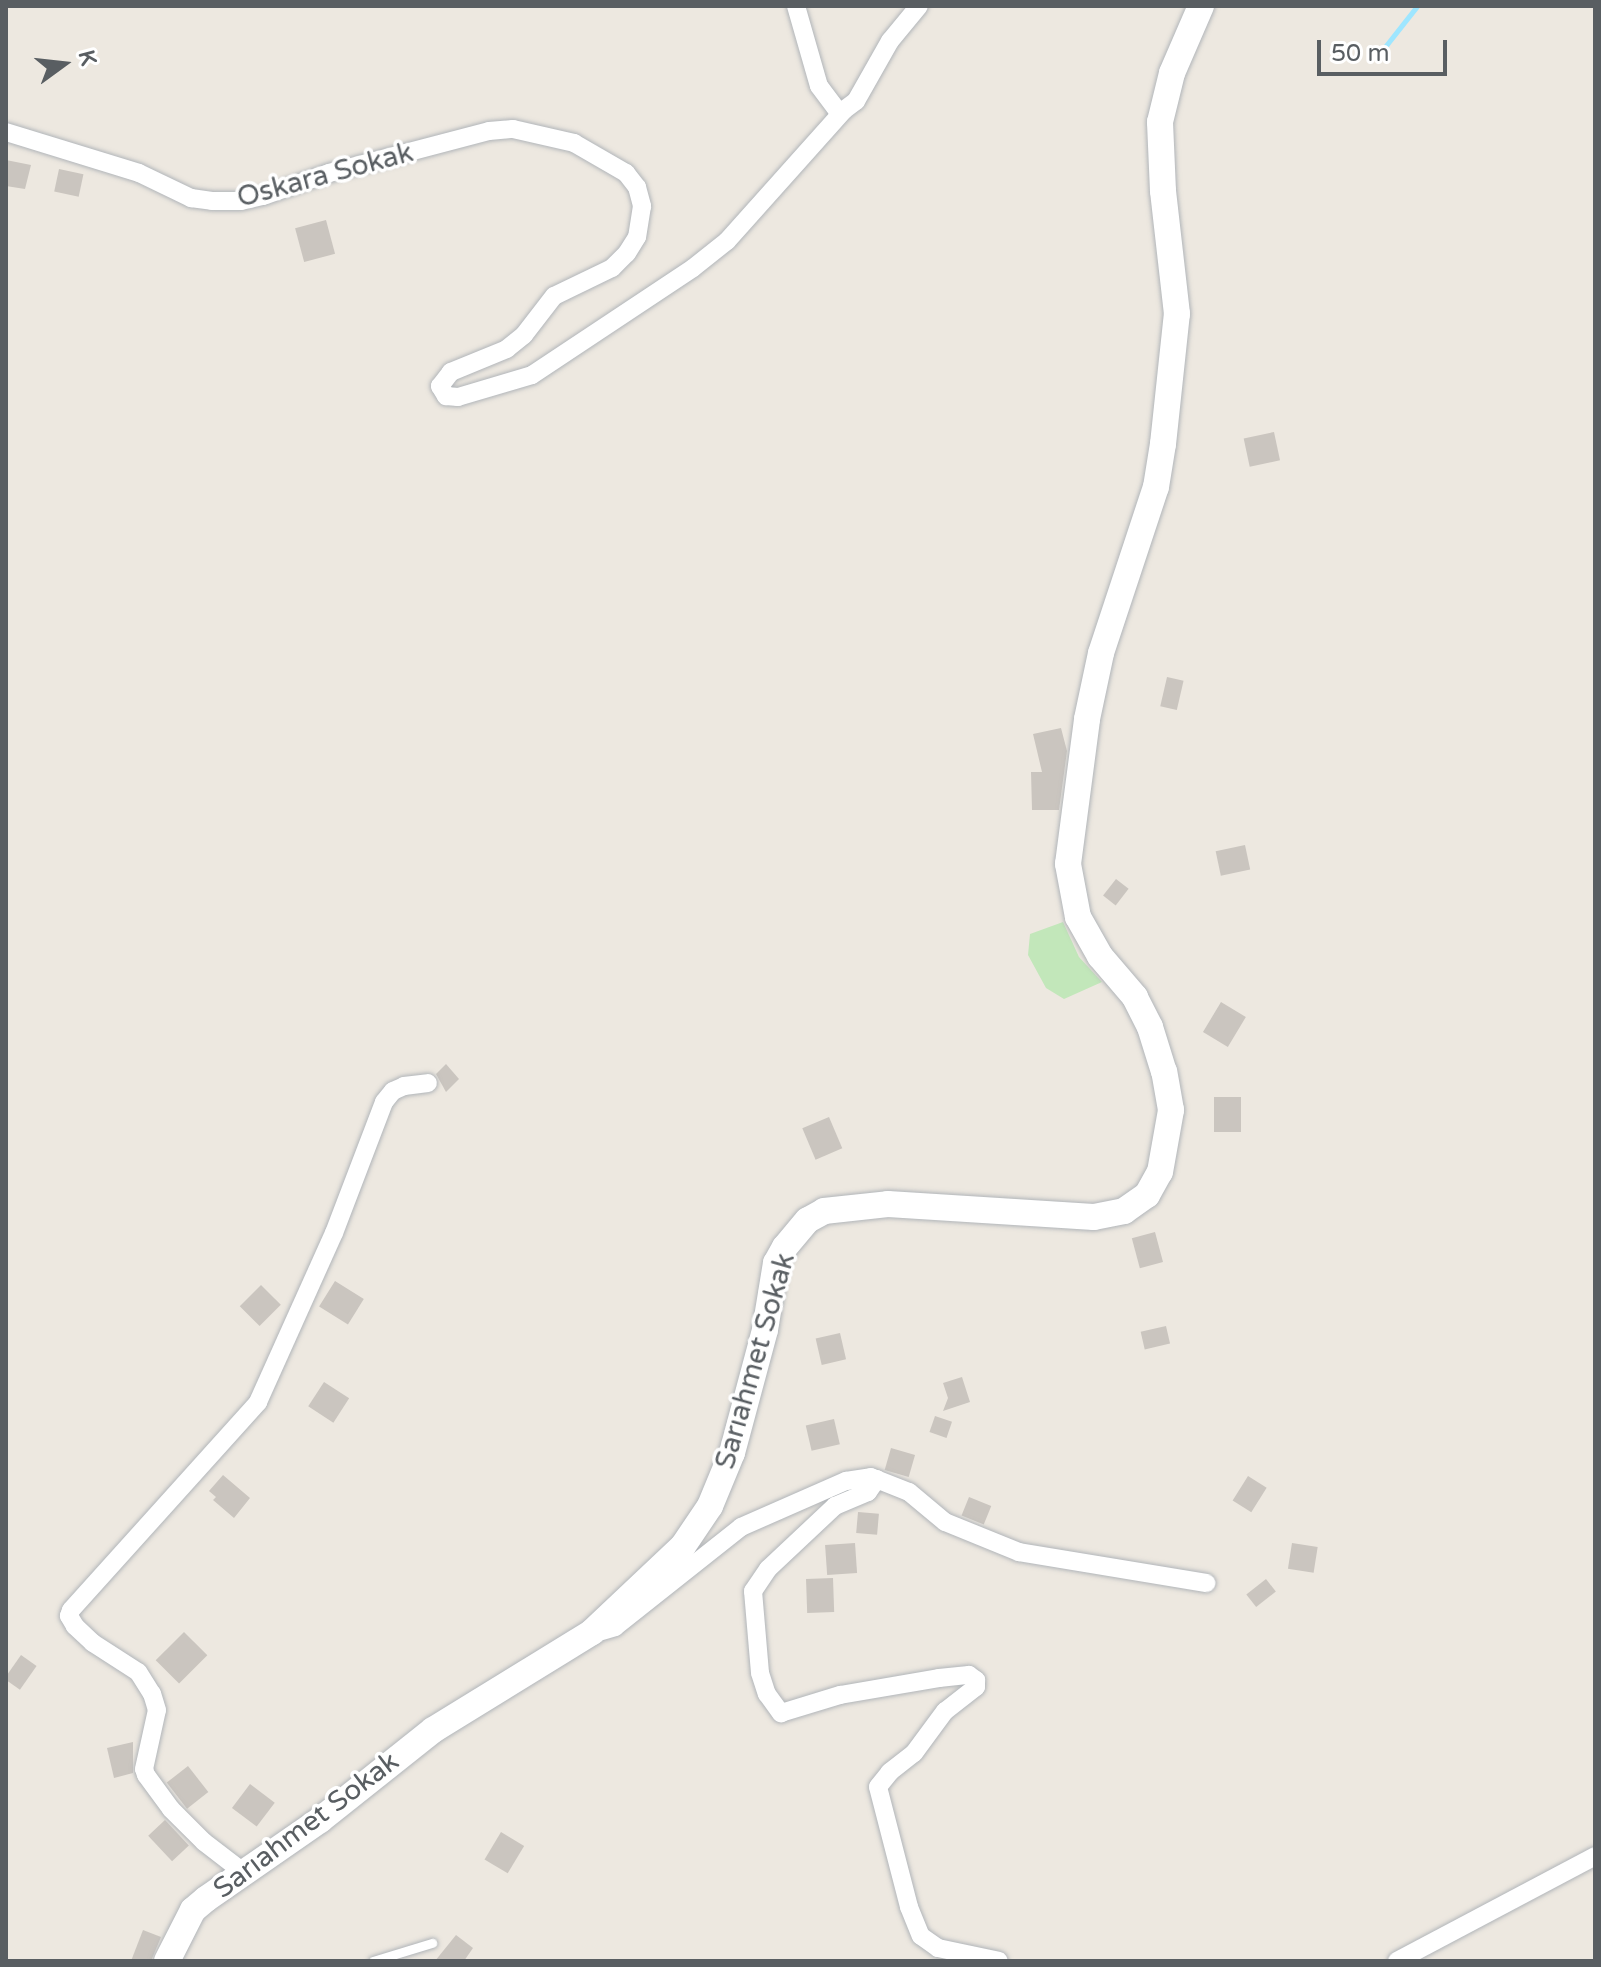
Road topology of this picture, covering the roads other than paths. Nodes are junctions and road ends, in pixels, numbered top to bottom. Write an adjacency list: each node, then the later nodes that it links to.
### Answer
1 (796, 6): 4 (street)
2 (919, 6): 4 (street)
3 (1201, 6): 9 (street, Sarıahmet Sokak)
4 (844, 110): 5 (street, Oskara Sokak)
5 (6, 132)
6 (428, 1083): 11 (street)
7 (877, 1479): 8 (street); 9 (street); 15 (street)
8 (1206, 1583)
9 (592, 1632): 11 (street, Sarıahmet Sokak)
10 (1595, 1856): 16 (street)
11 (243, 1872): 13 (street, Sarıahmet Sokak)
12 (432, 1943): 14 (lane)
13 (167, 1961)
14 (373, 1961)
15 (999, 1961)
16 (1397, 1961)

